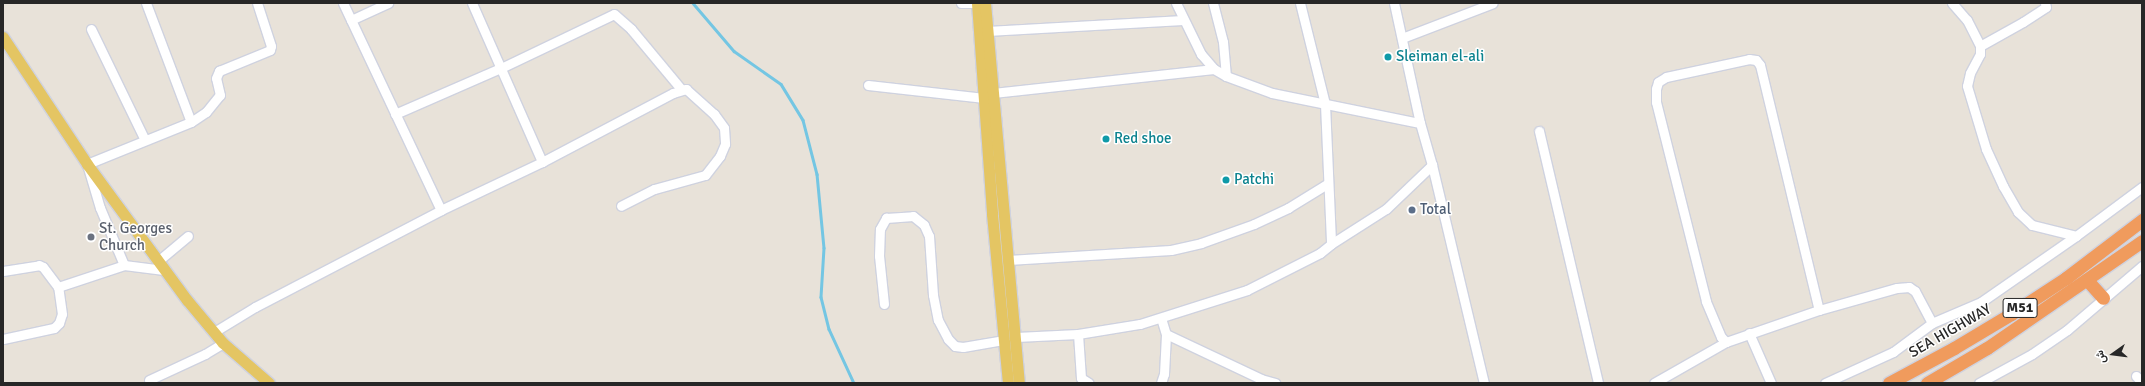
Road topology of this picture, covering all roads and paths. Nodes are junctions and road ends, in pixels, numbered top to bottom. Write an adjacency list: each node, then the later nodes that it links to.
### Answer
1 (146, 3): 31 (street)
2 (257, 3): 31 (street)
3 (343, 3): 16 (street)
4 (388, 3): 16 (street)
5 (472, 3): 23 (street)
6 (962, 3): 7 (street)
7 (977, 3): 28 (main road)
8 (985, 3): 19 (main road)
9 (1214, 3): 25 (street)
10 (1300, 3): 29 (street)
11 (1394, 3): 21 (street)
12 (1493, 3): 21 (street)
13 (2045, 3): 22 (street)
14 (1955, 4): 22 (street)
15 (1180, 5): 17 (street)
16 (351, 20): 30 (street)
17 (1183, 20): 19 (street); 24 (street)
18 (91, 29): 34 (street)
19 (987, 31): 28 (main road)
20 (3, 37): 36 (main road)
21 (1402, 38): 32 (street)
22 (1980, 46): 44 (street)
23 (501, 68): 27 (street); 30 (street); 35 (street)
24 (1214, 69): 25 (street); 28 (street)
25 (1226, 76): 29 (street)
26 (868, 85): 28 (street)
27 (681, 89): 35 (street); 40 (street)
28 (989, 95): 47 (main road); 65 (main road)
29 (1325, 104): 32 (street); 38 (street)
30 (395, 114): 41 (street)
31 (191, 122): 34 (street)
32 (1420, 123): 37 (street)
33 (1539, 131): 77 (street)
34 (145, 140): 36 (street)
35 (542, 162): 41 (street)
36 (87, 164): 48 (street); 49 (main road)
37 (1432, 165): 46 (street); 76 (street)
38 (1327, 184): 46 (street); 47 (street)
39 (2142, 187): 44 (street)
40 (621, 206)
41 (441, 210): 59 (street)
42 (2142, 220): 81 (highway, SEA HIGHWAY / M51)
43 (188, 236): 49 (street)
44 (2076, 236): 58 (street)
45 (2142, 240): 52 (highway, M51)
46 (1331, 244): 57 (street)
47 (1008, 260): 63 (main road)
48 (124, 265): 49 (street); 53 (street)
49 (161, 265): 59 (main road)
50 (2142, 266): 54 (street)
51 (3, 271): 53 (street)
52 (2087, 280): 54 (highway); 82 (highway, M51)
53 (58, 287): 64 (street)
54 (2103, 298): 83 (street)
55 (884, 304): 65 (street)
56 (1819, 310): 58 (street); 60 (street); 66 (street)
57 (1161, 318): 61 (street); 62 (street)
58 (1932, 323): 80 (street)
59 (214, 332): 67 (main road)
60 (1749, 333): 66 (street); 79 (street)
61 (1078, 334): 63 (street); 72 (street)
62 (1166, 334): 68 (street); 75 (street)
63 (1016, 337): 71 (main road)
64 (3, 339)
65 (1004, 340): 71 (main road)
66 (1726, 342): 78 (street)
67 (223, 343): 69 (street); 70 (main road)
68 (1164, 374): 73 (street); 74 (street)
69 (149, 380)
70 (268, 383)
71 (1016, 383)
72 (1089, 383)
73 (1161, 383)
74 (1171, 383)
75 (1275, 383)
76 (1484, 383)
77 (1598, 383)
78 (1654, 383)
79 (1771, 383)
80 (1825, 383)
81 (1889, 383)
82 (1927, 383)
83 (1979, 383)

